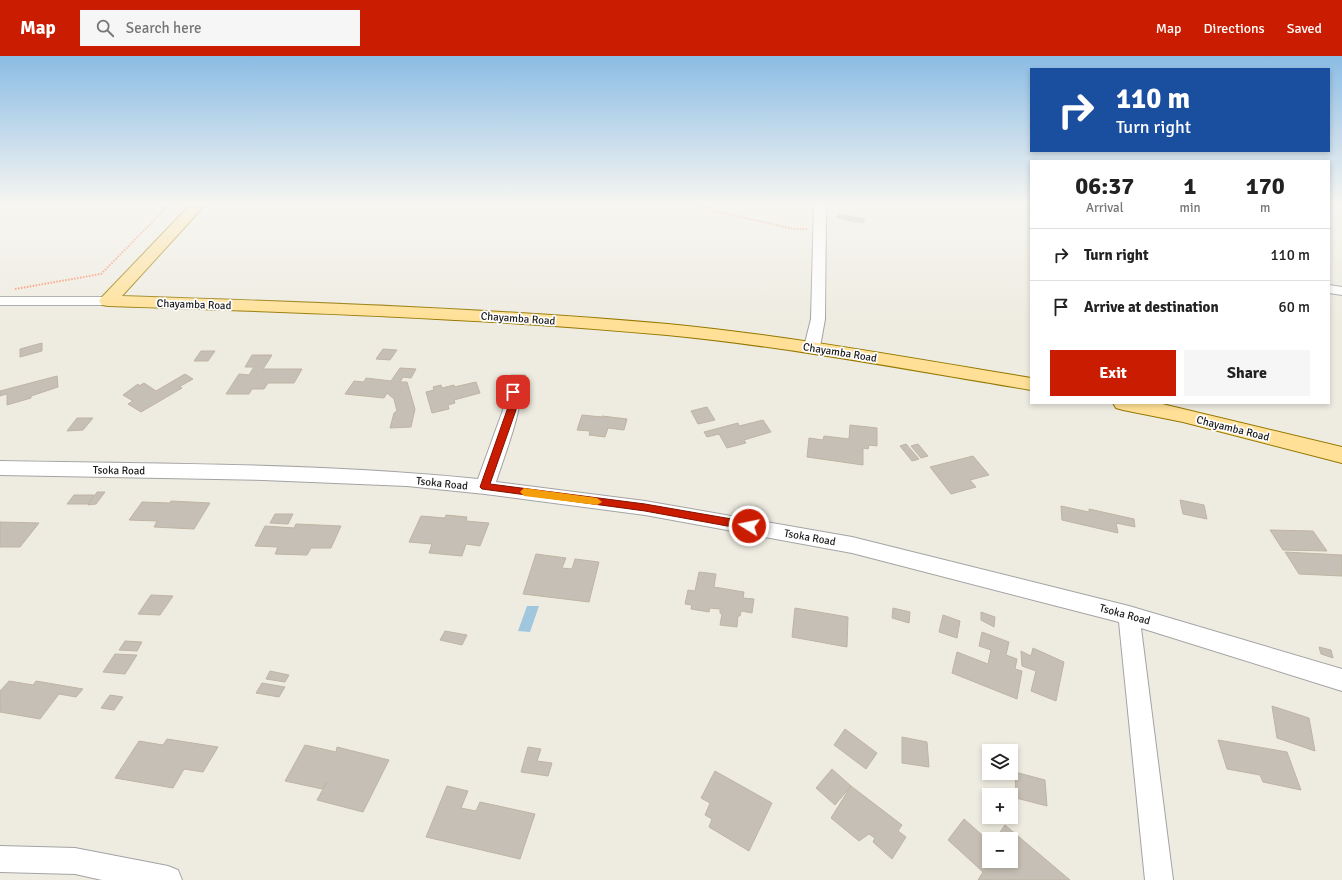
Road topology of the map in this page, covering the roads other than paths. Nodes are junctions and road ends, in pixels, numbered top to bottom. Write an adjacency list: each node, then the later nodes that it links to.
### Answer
1 (163, 242): 6 (main road)
2 (820, 242): 7 (street)
3 (1330, 289): 4 (street)
4 (1342, 291)
5 (0, 301): 6 (street, Chayamba Road)
6 (108, 301): 7 (main road, Chayamba Road)
7 (812, 348): 8 (main road, Chayamba Road)
8 (1030, 384)
9 (513, 392): 13 (street)
10 (1128, 404): 11 (main road, Chayamba Road)
11 (1342, 455)
12 (0, 468): 13 (street, Tsoka Road)
13 (485, 487): 14 (street, Tsoka Road)
14 (1129, 615): 15 (street, Tsoka Road); 18 (street)
15 (1342, 680)
16 (0, 858): 17 (street)
17 (168, 880)
18 (1159, 880)

